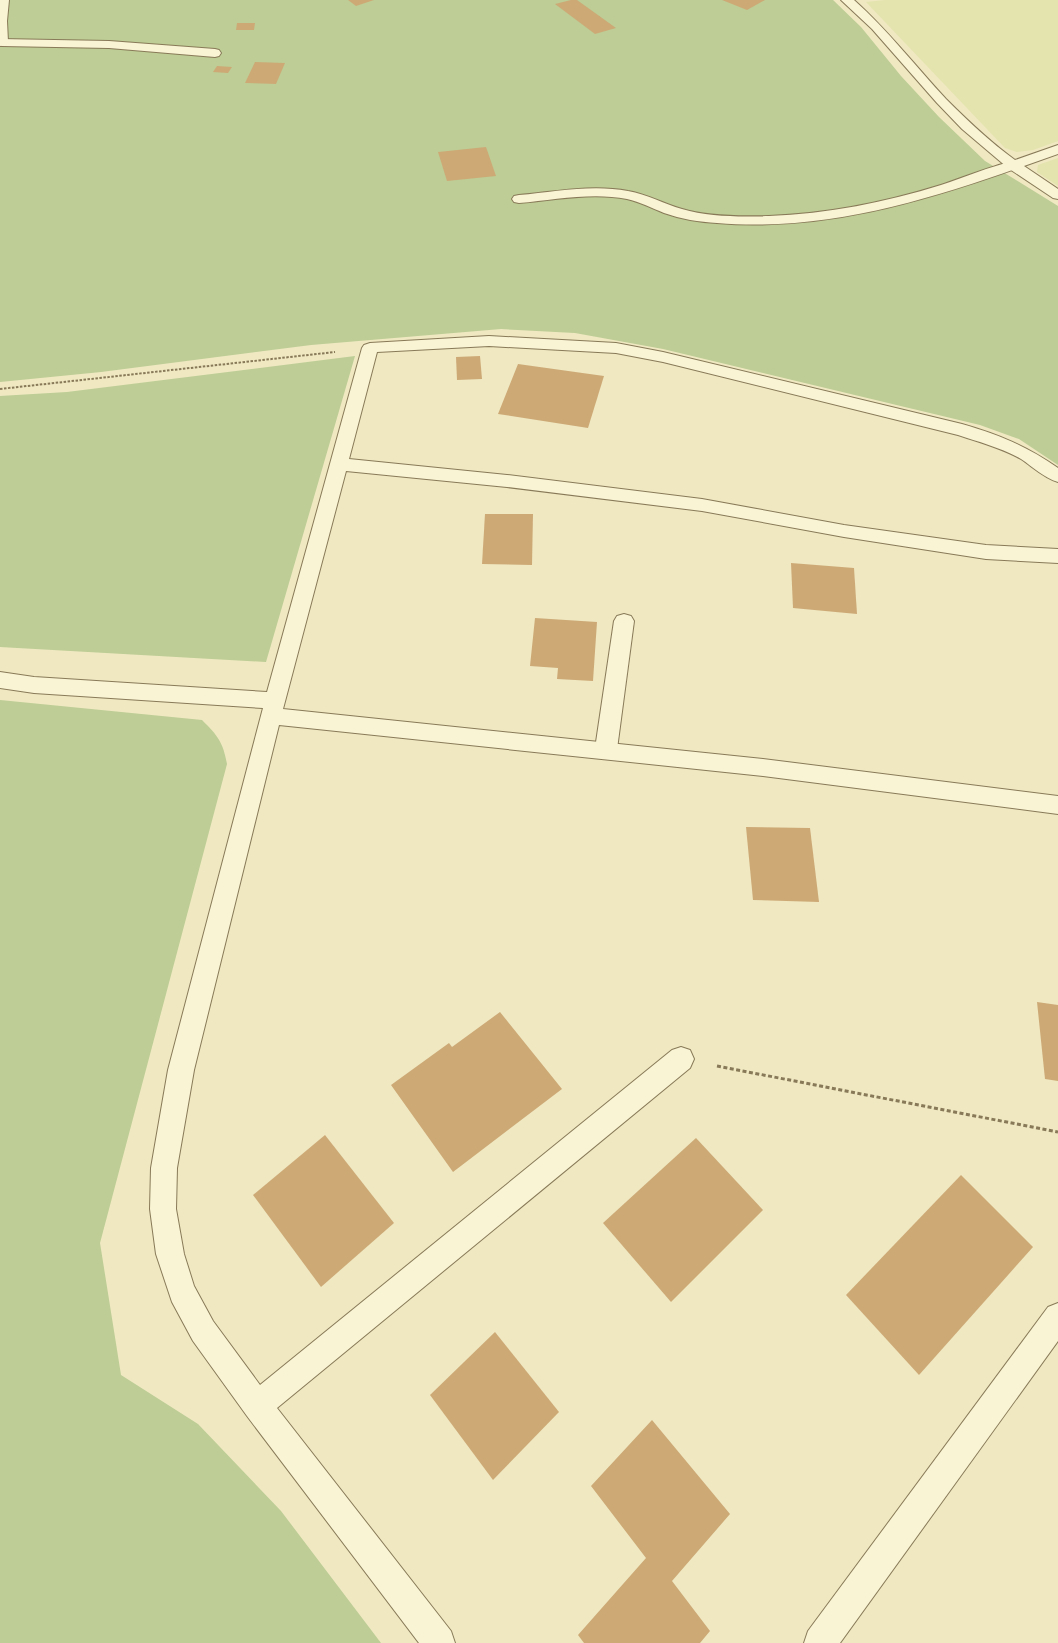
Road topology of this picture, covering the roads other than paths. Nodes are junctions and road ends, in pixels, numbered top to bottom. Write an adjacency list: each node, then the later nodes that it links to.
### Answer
1 (3, 0): 3 (street)
2 (847, 0): 6 (street)
3 (1, 42): 4 (street)
4 (215, 53)
5 (1058, 149): 6 (street)
6 (1013, 165): 7 (street); 8 (street)
7 (1058, 195)
8 (519, 200)
9 (339, 464): 10 (street); 11 (street); 14 (street)
10 (1058, 476)
11 (1058, 556)
12 (624, 622): 15 (street)
13 (0, 680): 14 (street)
14 (273, 708): 15 (street); 19 (street)
15 (606, 749): 16 (street)
16 (1058, 805)
17 (681, 1059): 19 (street)
18 (1058, 1317): 21 (street)
19 (257, 1406): 20 (street)
20 (439, 1643)
21 (820, 1643)

